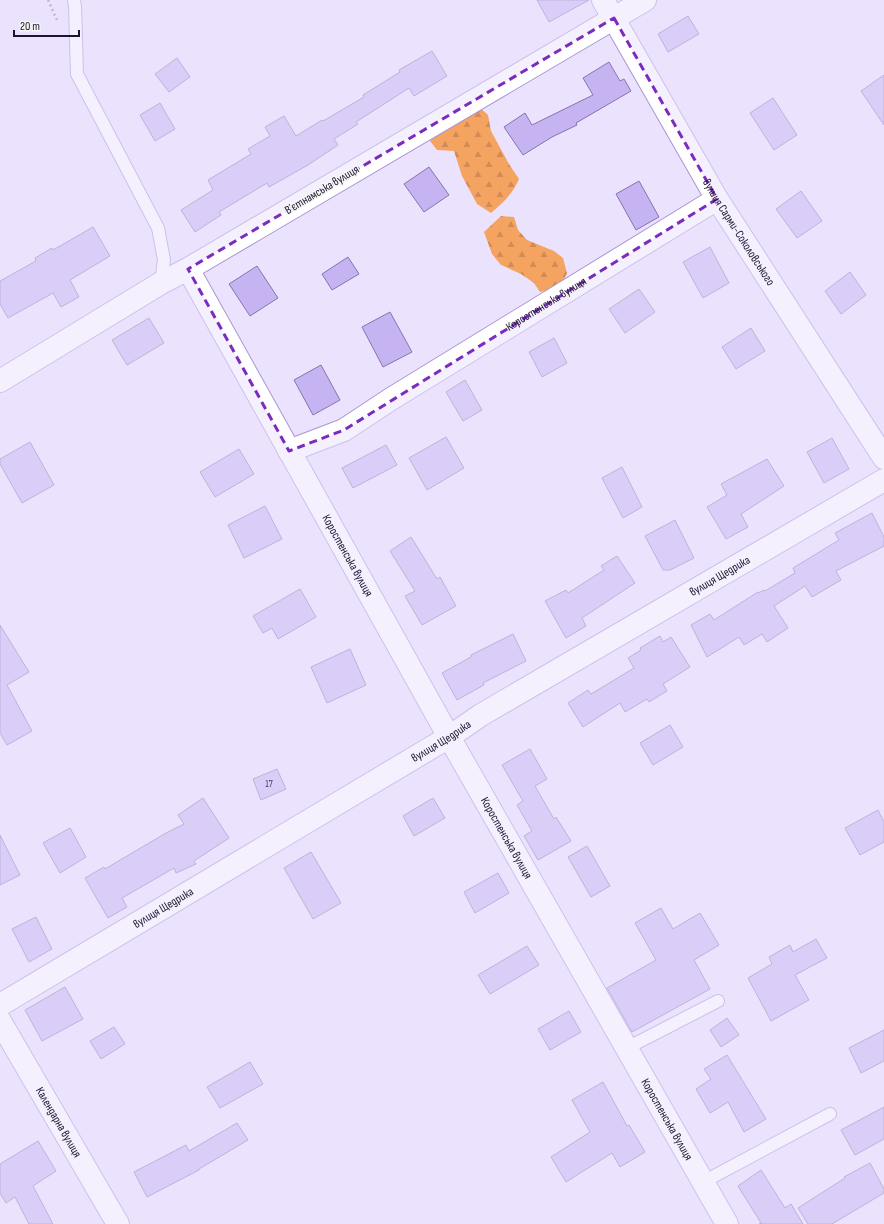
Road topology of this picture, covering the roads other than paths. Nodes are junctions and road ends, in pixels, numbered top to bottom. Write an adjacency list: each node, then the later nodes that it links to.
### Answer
1 (74, 0): 6 (lane)
2 (644, 0): 3 (street, Вʼєтнамська вулиця)
3 (608, 9): 4 (street, вулиця Сарми-Соколовського); 5 (street, Вʼєтнамська вулиця)
4 (717, 199): 8 (street, Коростенська вулиця); 9 (street, вулиця Сарми-Соколовського)
5 (188, 269): 6 (street, Вʼєтнамська вулиця); 8 (street, Коростенська вулиця)
6 (161, 283): 7 (street, Вʼєтнамська вулиця)
7 (0, 381)
8 (289, 451): 11 (street, Коростенська вулиця)
9 (884, 458)
10 (884, 480): 11 (street, вулиця Щедрика)
11 (449, 737): 13 (street, вулиця Щедрика); 15 (street, Коростенська вулиця)
12 (718, 1001): 15 (lane)
13 (0, 1005)
14 (0, 1021): 18 (street, Календарна вулиця)
15 (627, 1048): 17 (street, Коростенська вулиця)
16 (830, 1114): 17 (lane)
17 (703, 1182): 19 (street, Коростенська вулиця)
18 (118, 1224)
19 (727, 1224)

